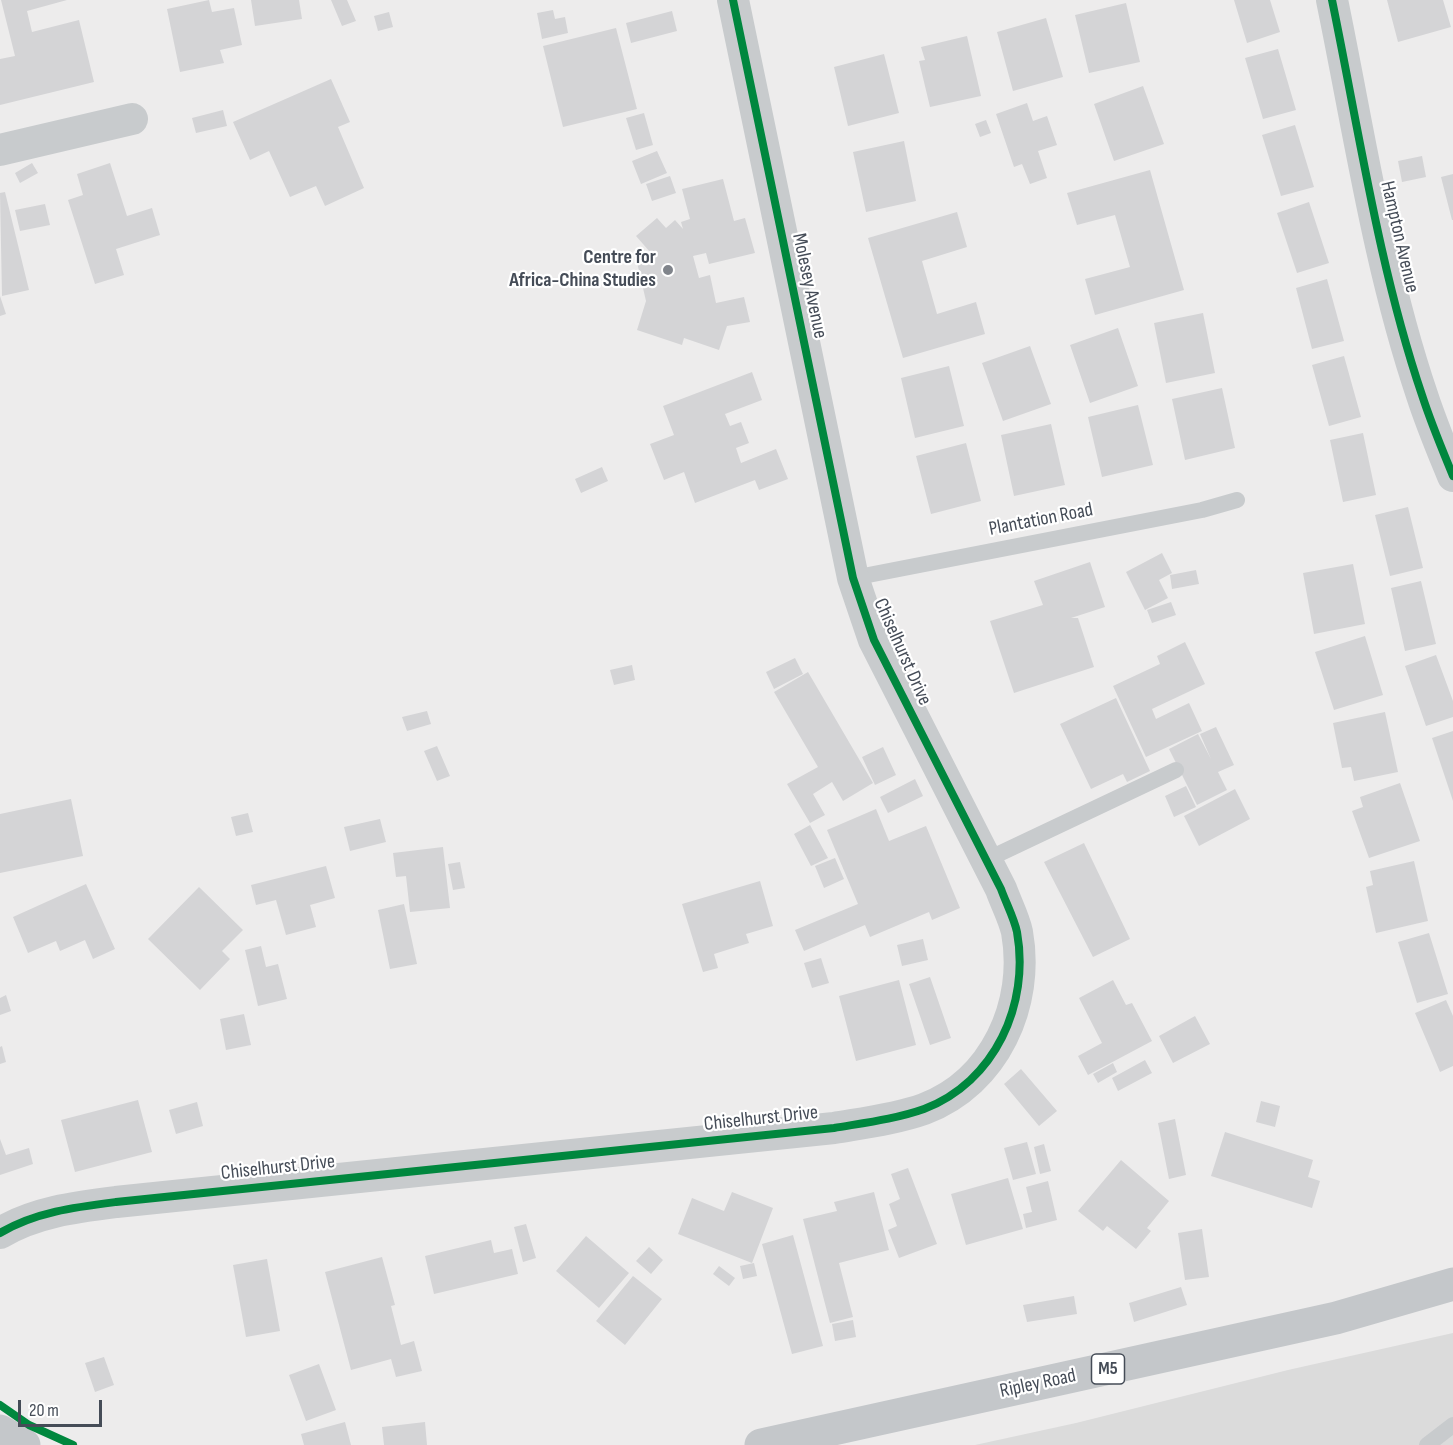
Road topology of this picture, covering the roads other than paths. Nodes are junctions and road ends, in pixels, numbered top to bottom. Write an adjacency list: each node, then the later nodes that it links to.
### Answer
1 (733, 0): 7 (street, Molesey Avenue)
2 (1332, 0): 5 (street, Hampton Avenue)
3 (132, 119): 4 (street)
4 (0, 150)
5 (1453, 476)
6 (1237, 500): 7 (lane, Plantation Road)
7 (853, 578): 9 (street, Chiselhurst Drive)
8 (1176, 770): 9 (lane)
9 (986, 860): 10 (street, Chiselhurst Drive)
10 (0, 1233)
11 (1453, 1284): 15 (main road, Ripley Road / M5)
12 (1453, 1425): 16 (lane)
13 (0, 1431): 14 (main road)
14 (24, 1445)
15 (761, 1445)
16 (1427, 1445)

